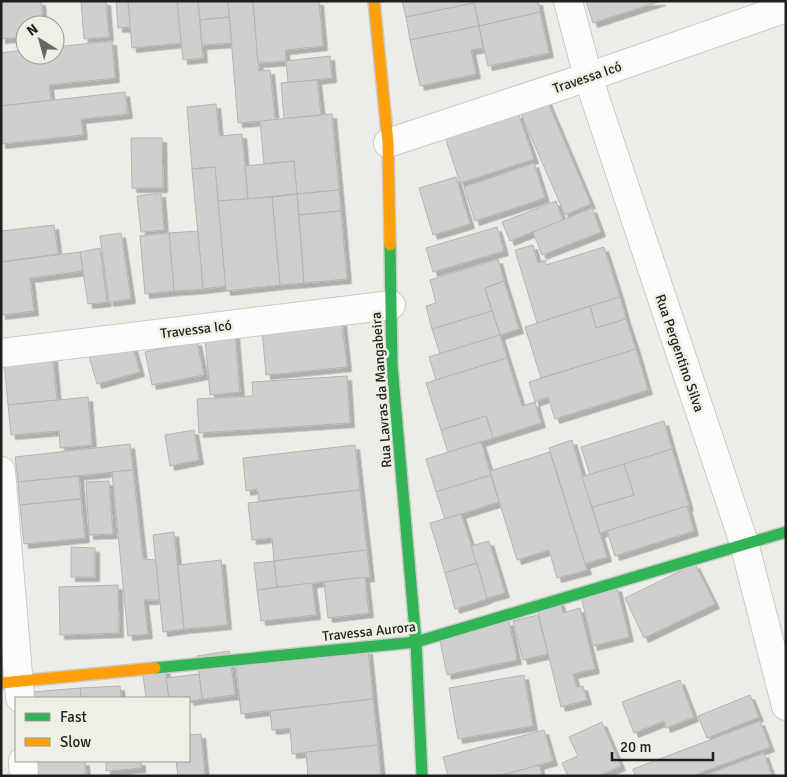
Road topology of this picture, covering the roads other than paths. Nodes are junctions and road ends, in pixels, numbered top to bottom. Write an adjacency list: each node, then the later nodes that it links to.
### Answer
1 (374, 1): 5 (street, Rua Lavras da Mangabeira)
2 (568, 1): 4 (street, Rua Pergentino Silva)
3 (786, 8): 4 (street, Travessa Icó)
4 (588, 77): 5 (street, Travessa Icó); 10 (street, Rua Pergentino Silva)
5 (388, 143): 6 (street, Rua Lavras da Mangabeira)
6 (391, 305): 7 (street, Travessa Icó); 11 (street, Rua Lavras da Mangabeira)
7 (1, 353)
8 (1, 471): 12 (street)
9 (786, 532): 10 (street, Travessa Aurora)
10 (744, 543): 11 (street, Travessa Aurora); 13 (street, Rua Pergentino Silva)
11 (416, 642): 12 (street, Travessa Aurora); 16 (street, Rua Lavras da Mangabeira)
12 (13, 687)
13 (786, 706)
14 (23, 762): 15 (street)
15 (24, 776)
16 (422, 776)

